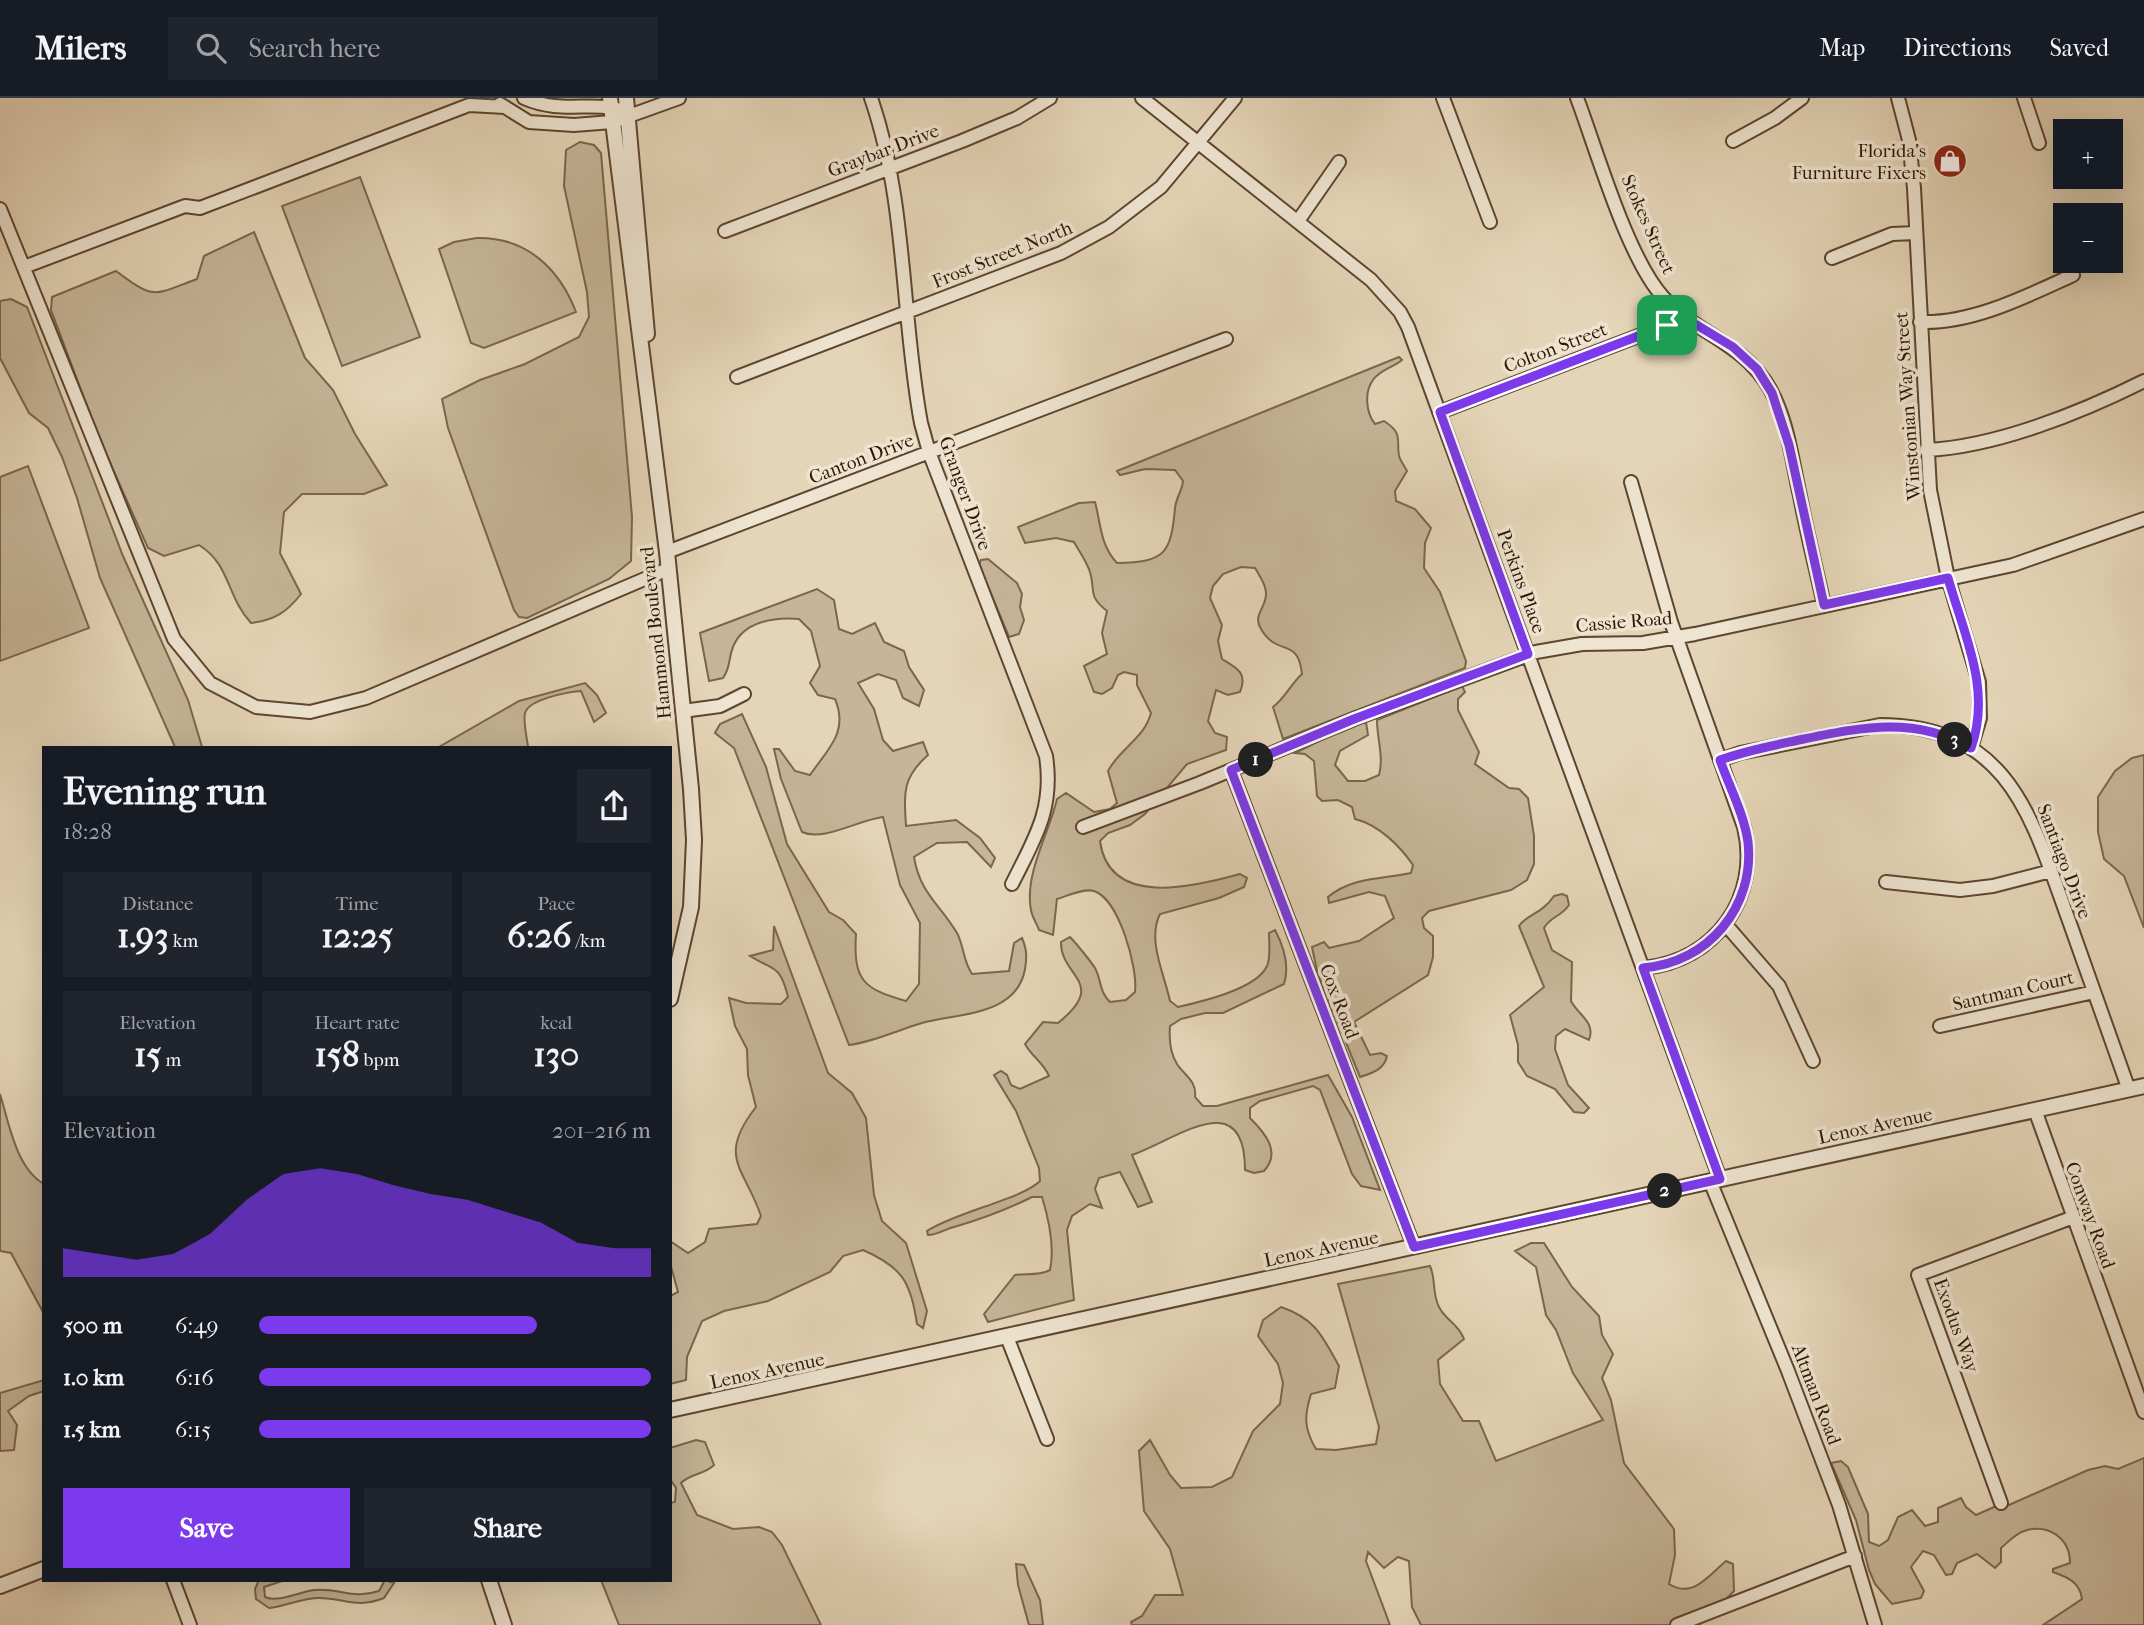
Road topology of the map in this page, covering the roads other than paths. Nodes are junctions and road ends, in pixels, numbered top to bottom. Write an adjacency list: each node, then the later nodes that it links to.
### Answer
1 (492, 98): 16 (street)
2 (524, 98): 14 (street)
3 (626, 98): 17 (street, Hammond Boulevard)
4 (679, 98): 17 (street)
5 (871, 98): 23 (street, Granger Drive)
6 (1050, 98): 23 (street, Graybar Drive)
7 (1142, 98): 20 (street, Perkins Place)
8 (1236, 98): 20 (street, Frost Street North)
9 (1443, 98): 26 (street)
10 (1577, 98): 33 (street, Stokes Street)
11 (1802, 98): 19 (street)
12 (1898, 98): 28 (street, Winstonian Way Street)
13 (2024, 98): 21 (street)
14 (610, 101): 17 (street); 18 (street, Hammond Boulevard)
15 (471, 102): 16 (street); 30 (street)
16 (505, 107): 18 (street)
17 (628, 113): 18 (street); 38 (street, Hammond Boulevard)
18 (612, 122): 38 (street, Hammond Boulevard)
19 (1733, 141)
20 (1199, 143): 25 (street, Perkins Place); 32 (street, Frost Street North)
21 (2039, 144)
22 (1339, 162): 25 (street)
23 (890, 168): 27 (street, Graybar Drive); 32 (street, Granger Drive)
24 (0, 208): 30 (street)
25 (1298, 221): 39 (street, Perkins Place)
26 (1490, 222)
27 (725, 231)
28 (1915, 233): 29 (street); 34 (street, Winstonian Way Street)
29 (1832, 258)
30 (23, 267): 45 (street)
31 (2073, 275): 34 (street)
32 (906, 312): 36 (street, Frost Street North); 41 (street, Granger Drive)
33 (1682, 316): 39 (street, Colton Street); 47 (street, Stokes Street)
34 (1920, 322): 40 (street, Winstonian Way Street)
35 (1226, 339): 41 (street, Canton Drive)
36 (737, 377)
37 (2144, 381): 40 (street)
38 (646, 388): 44 (street, Hammond Boulevard)
39 (1440, 412): 49 (street, Perkins Place)
40 (1926, 450): 46 (street, Winstonian Way Street)
41 (929, 452): 44 (street, Canton Drive); 58 (street, Granger Drive)
42 (1631, 482): 48 (street)
43 (2144, 519): 46 (street, Cassie Road)
44 (667, 552): 45 (street, Hammond Boulevard)
45 (668, 569): 51 (street, Hammond Boulevard)
46 (1948, 578): 47 (street, Cassie Road); 52 (street, Winstonian Way Street)
47 (1824, 605): 48 (street, Cassie Road)
48 (1676, 637): 49 (street, Cassie Road); 53 (street)
49 (1528, 654): 54 (street, Cassie Road); 60 (street, Perkins Place)
50 (744, 694): 51 (street)
51 (683, 711): 61 (street, Hammond Boulevard)
52 (1971, 748): 53 (street, Santiago Drive); 56 (street, Santiago Drive)
53 (1720, 760): 59 (street)
54 (1231, 770): 55 (street, Cassie Road); 70 (street, Cox Road)
55 (1083, 827)
56 (2050, 871): 57 (street); 62 (street, Santiago Drive)
57 (1886, 882)
58 (1012, 884)
59 (1727, 926): 60 (street); 64 (street)
60 (1643, 968): 68 (street, Perkins Place)
61 (672, 991)
62 (2094, 992): 63 (street, Santman Court); 66 (street, Santiago Drive)
63 (1940, 1026)
64 (1813, 1060)
65 (2144, 1086): 66 (street, Lenox Avenue)
66 (2129, 1090): 67 (street, Lenox Avenue)
67 (2035, 1110): 68 (street, Lenox Avenue); 69 (street, Conway Road)
68 (1715, 1180): 70 (street, Lenox Avenue); 76 (street, Altman Road)
69 (2071, 1218): 73 (street, Conway Road); 75 (street, Exodus Way)
70 (1414, 1247): 71 (street, Lenox Avenue)
71 (1007, 1337): 72 (street, Lenox Avenue); 74 (street)
72 (672, 1410)
73 (2144, 1412)
74 (1046, 1439)
75 (2001, 1503)
76 (1855, 1556): 83 (street); 84 (street, Altman Road)
77 (42, 1570): 80 (street)
78 (174, 1582): 81 (street)
79 (490, 1582): 82 (street)
80 (0, 1586)
81 (190, 1625)
82 (504, 1625)
83 (1676, 1625)
84 (1875, 1625)

